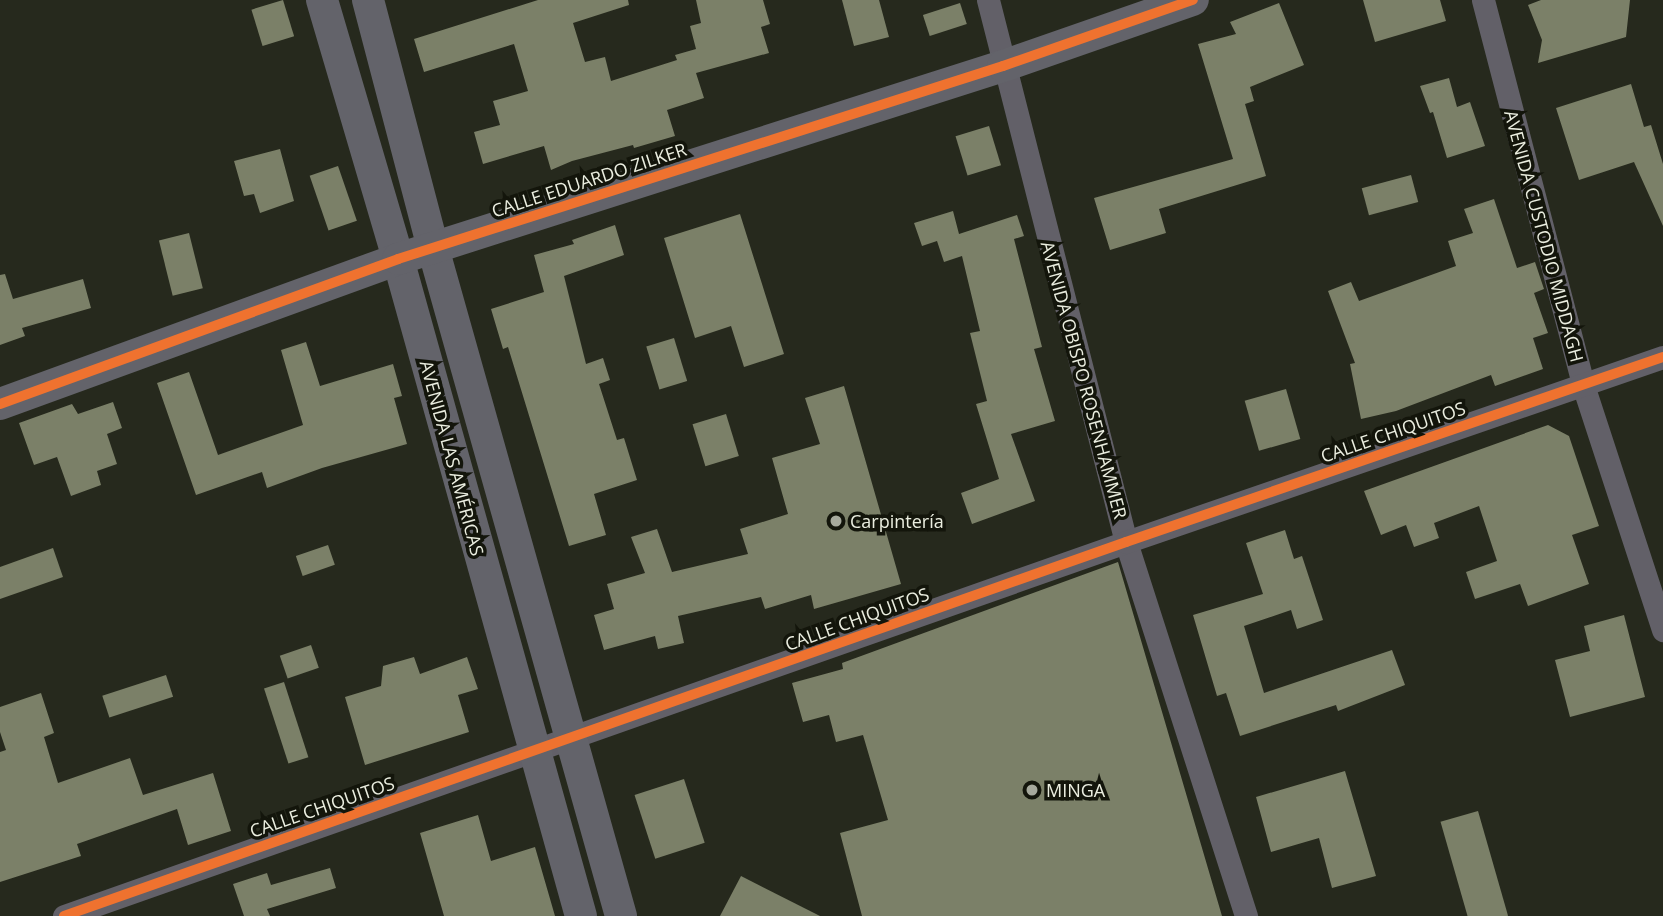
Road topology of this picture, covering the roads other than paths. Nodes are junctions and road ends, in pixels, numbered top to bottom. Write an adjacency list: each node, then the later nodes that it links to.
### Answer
1 (322, 0): 8 (main road, AVENIDA LAS AMÉRICAS)
2 (368, 0): 7 (main road, AVENIDA LAS AMÉRICAS)
3 (988, 0): 6 (street, AVENIDA OBISPO ROSENHAMMER)
4 (1193, 0): 6 (main road, CALLE EDUARDO ZILKER)
5 (1483, 0): 10 (street, AVENIDA CUSTODIO MIDDAGH)
6 (1003, 66): 7 (main road, CALLE EDUARDO ZILKER); 12 (street, AVENIDA OBISPO ROSENHAMMER)
7 (433, 248): 8 (main road, CALLE EDUARDO ZILKER); 14 (main road, AVENIDA LAS AMÉRICAS)
8 (398, 259): 11 (main road, CALLE EDUARDO ZILKER); 15 (main road, AVENIDA LAS AMÉRICAS)
9 (1663, 357): 10 (street, CALLE CHIQUITOS)
10 (1583, 385): 12 (street, CALLE CHIQUITOS); 13 (street, AVENIDA CUSTODIO MIDDAGH)
11 (0, 404)
12 (1126, 542): 14 (street, CALLE CHIQUITOS); 19 (street, AVENIDA OBISPO ROSENHAMMER)
13 (1663, 631)
14 (569, 740): 15 (street, CALLE CHIQUITOS); 18 (main road, AVENIDA LAS AMÉRICAS)
15 (533, 752): 16 (street, CALLE CHIQUITOS); 17 (main road, AVENIDA LAS AMÉRICAS)
16 (64, 916)
17 (581, 916)
18 (621, 916)
19 (1246, 916)

